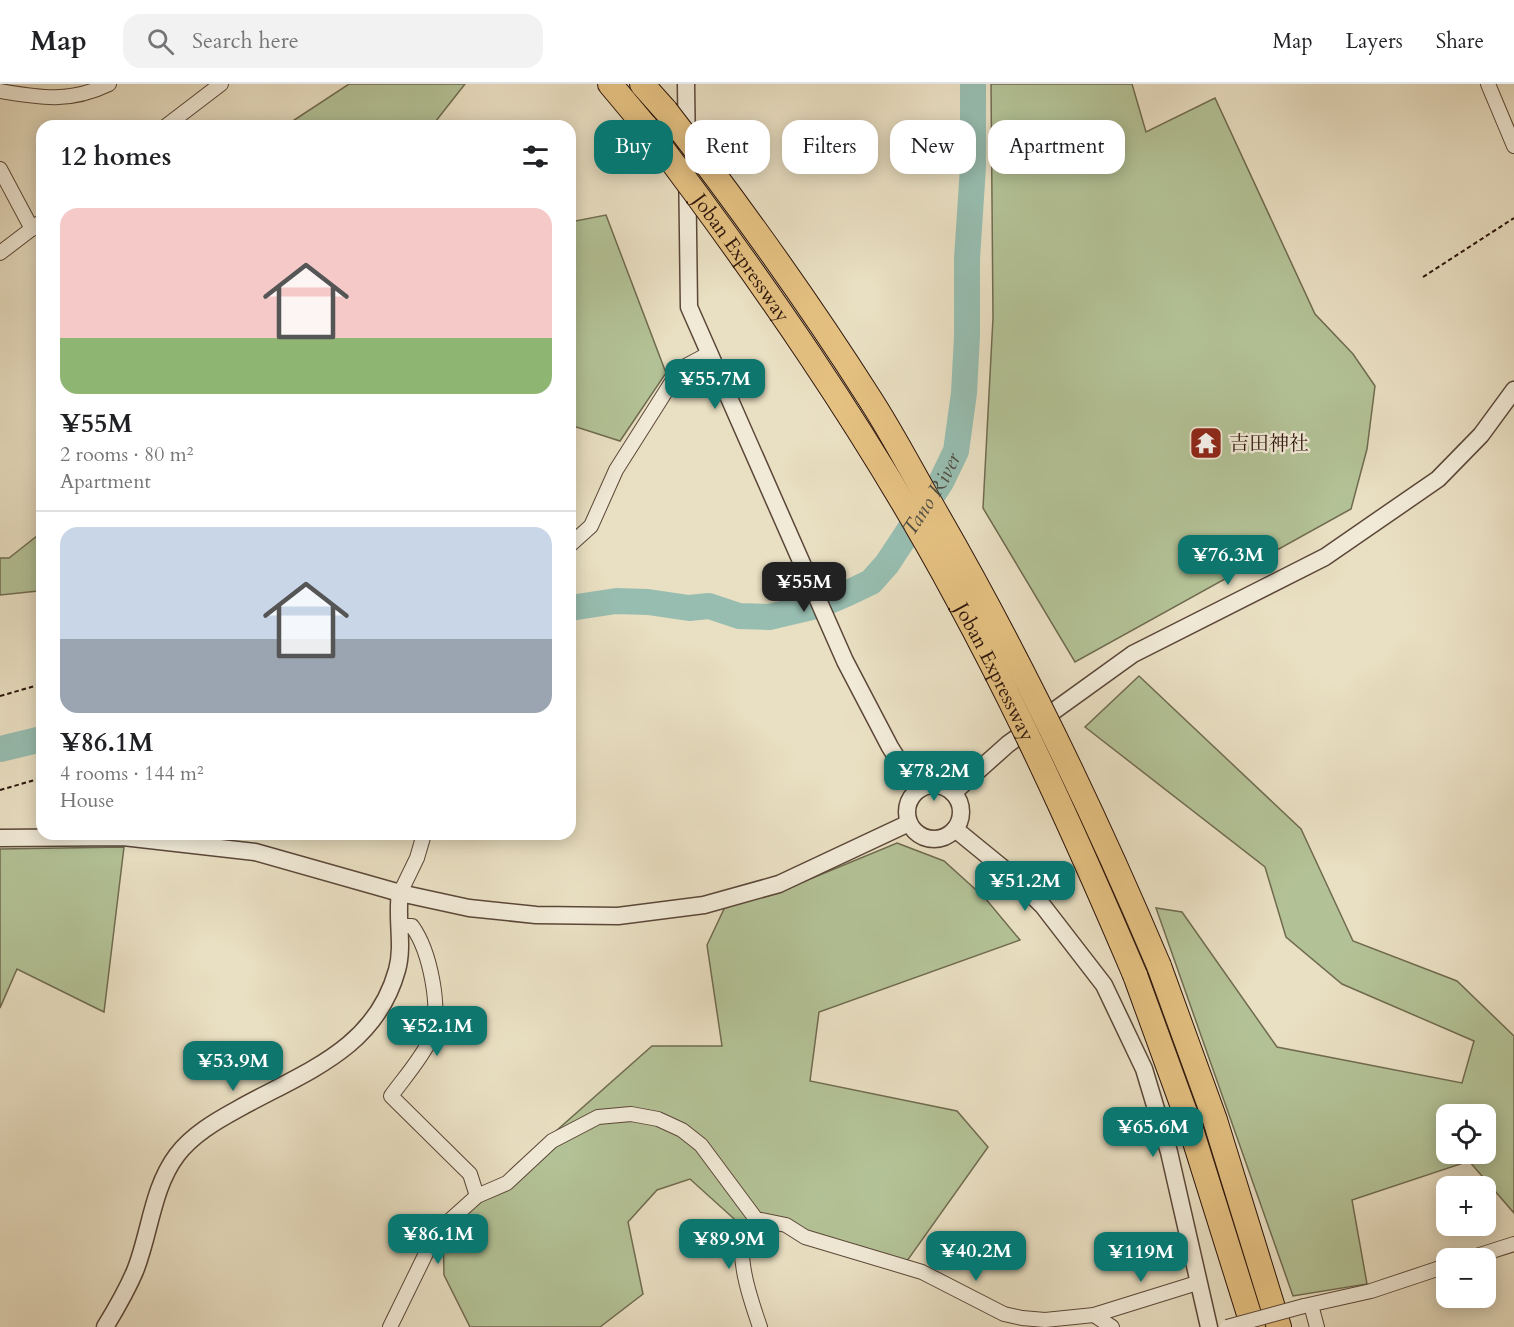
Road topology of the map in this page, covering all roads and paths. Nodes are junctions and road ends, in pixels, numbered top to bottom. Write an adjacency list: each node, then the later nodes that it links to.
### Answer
1 (109, 84): 7 (street)
2 (221, 84): 8 (street)
3 (610, 84): 47 (highway, Joban Expressway, bridge)
4 (642, 84): 48 (highway, Joban Expressway, bridge)
5 (686, 84): 16 (street)
6 (1488, 84): 9 (street)
7 (0, 91)
8 (174, 120)
9 (1514, 146)
10 (0, 169): 12 (street)
11 (1514, 218): 15 (path)
12 (36, 223)
13 (36, 226): 14 (street)
14 (0, 253)
15 (1424, 277)
16 (710, 353): 18 (street); 23 (street)
17 (1514, 390): 24 (street)
18 (576, 542)
19 (36, 686): 20 (path)
20 (0, 696)
21 (36, 780): 22 (path)
22 (0, 790)
23 (917, 790): 24 (street); 25 (street)
24 (953, 792): 26 (street)
25 (909, 823): 26 (street); 31 (street)
26 (955, 829): 38 (street)
27 (0, 838): 28 (street)
28 (36, 838)
29 (149, 840): 31 (street)
30 (422, 840): 31 (street)
31 (400, 893): 32 (street)
32 (399, 926): 33 (street); 41 (street)
33 (477, 1196): 34 (street); 42 (street)
34 (756, 1219): 40 (street); 43 (street)
35 (1514, 1245): 36 (street)
36 (1496, 1250)
37 (1436, 1269): 39 (street)
38 (1197, 1283): 40 (street); 45 (street)
39 (1308, 1305): 46 (street, bridge); 49 (street)
40 (1094, 1315): 44 (street)
41 (105, 1327)
42 (390, 1327)
43 (760, 1327)
44 (1112, 1327)
45 (1209, 1327)
46 (1227, 1327)
47 (1253, 1327)
48 (1279, 1327)
49 (1317, 1327)

